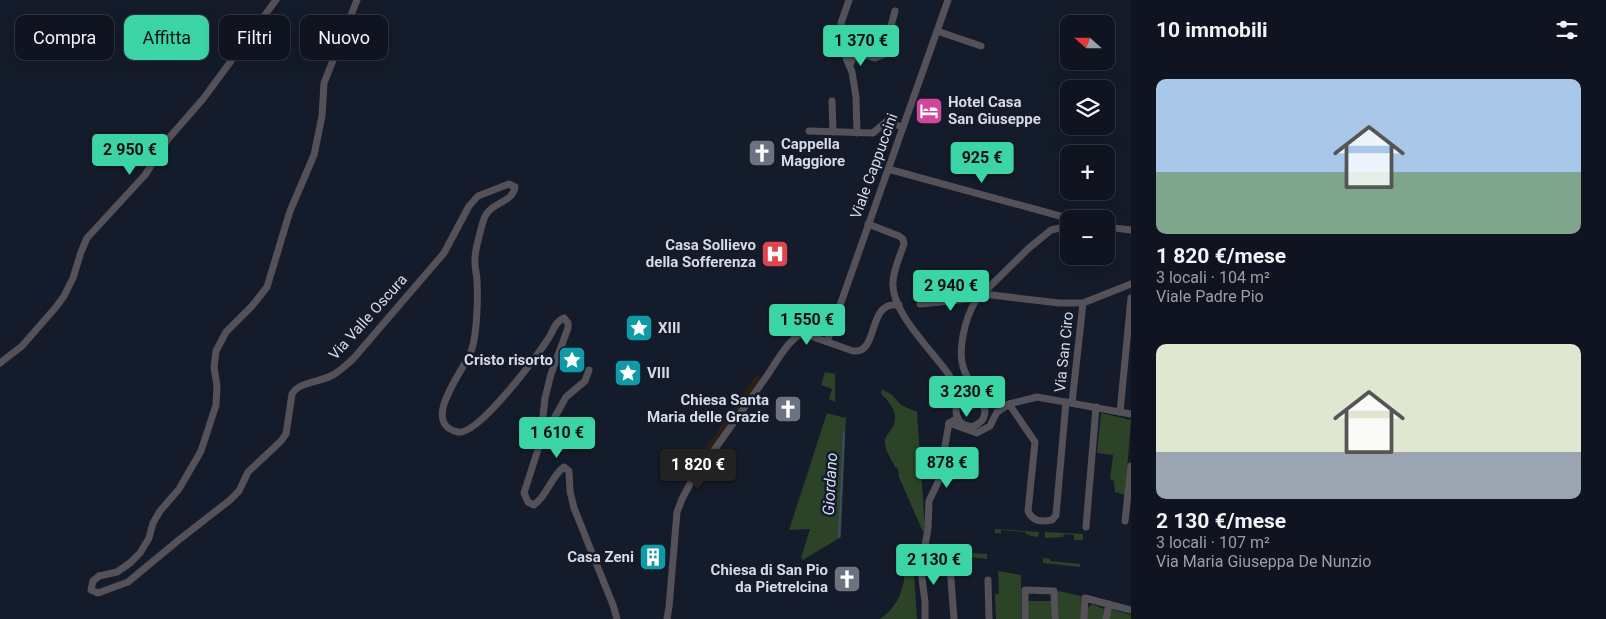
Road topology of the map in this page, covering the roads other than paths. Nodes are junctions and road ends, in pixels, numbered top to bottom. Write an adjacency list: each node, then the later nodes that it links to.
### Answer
1 (276, 0): 27 (street)
2 (357, 0): 36 (street, Via Valle Oscura)
3 (849, 0): 8 (street)
4 (948, 0): 6 (street, Viale Cappuccini)
5 (895, 11): 8 (street)
6 (937, 31): 7 (street); 10 (street, Viale Cappuccini)
7 (981, 46)
8 (849, 65): 13 (street)
9 (832, 101): 12 (street)
10 (903, 127): 13 (street); 14 (street, Viale Cappuccini)
11 (809, 131): 12 (street)
12 (833, 132): 13 (street)
13 (857, 132)
14 (888, 168): 15 (street); 16 (street, Viale Cappuccini)
15 (1060, 216)
16 (868, 224): 25 (street); 26 (street, Viale Cappuccini)
17 (1060, 228): 21 (street)
18 (1115, 228): 19 (street)
19 (1131, 230)
20 (1131, 284): 24 (street)
21 (981, 296): 23 (street); 24 (street); 34 (street)
22 (1131, 298): 32 (street)
23 (920, 304)
24 (1083, 304): 29 (street, Via San Ciro)
25 (898, 305): 26 (street); 34 (street)
26 (827, 342): 46 (street)
27 (0, 363)
28 (589, 370): 36 (street)
29 (1069, 402): 30 (street); 30 (street, Via San Ciro); 31 (street)
30 (1009, 404): 35 (street)
31 (1096, 407): 32 (street); 40 (street)
32 (1120, 412): 33 (street)
33 (1131, 414)
34 (958, 418): 35 (street)
35 (949, 423): 41 (street)
36 (540, 443): 45 (street, Via Valle Oscura)
37 (1131, 466): 38 (street)
38 (1131, 472): 39 (street)
39 (1125, 521)
40 (1086, 527)
41 (924, 550): 47 (street); 48 (street)
42 (988, 580): 49 (street)
43 (1110, 604): 44 (street); 52 (street); 53 (street)
44 (1131, 610)
45 (617, 619)
46 (667, 619)
47 (925, 619)
48 (954, 619)
49 (989, 619)
50 (1025, 619): 51 (street)
51 (1055, 619)
52 (1084, 619)
53 (1106, 619)

